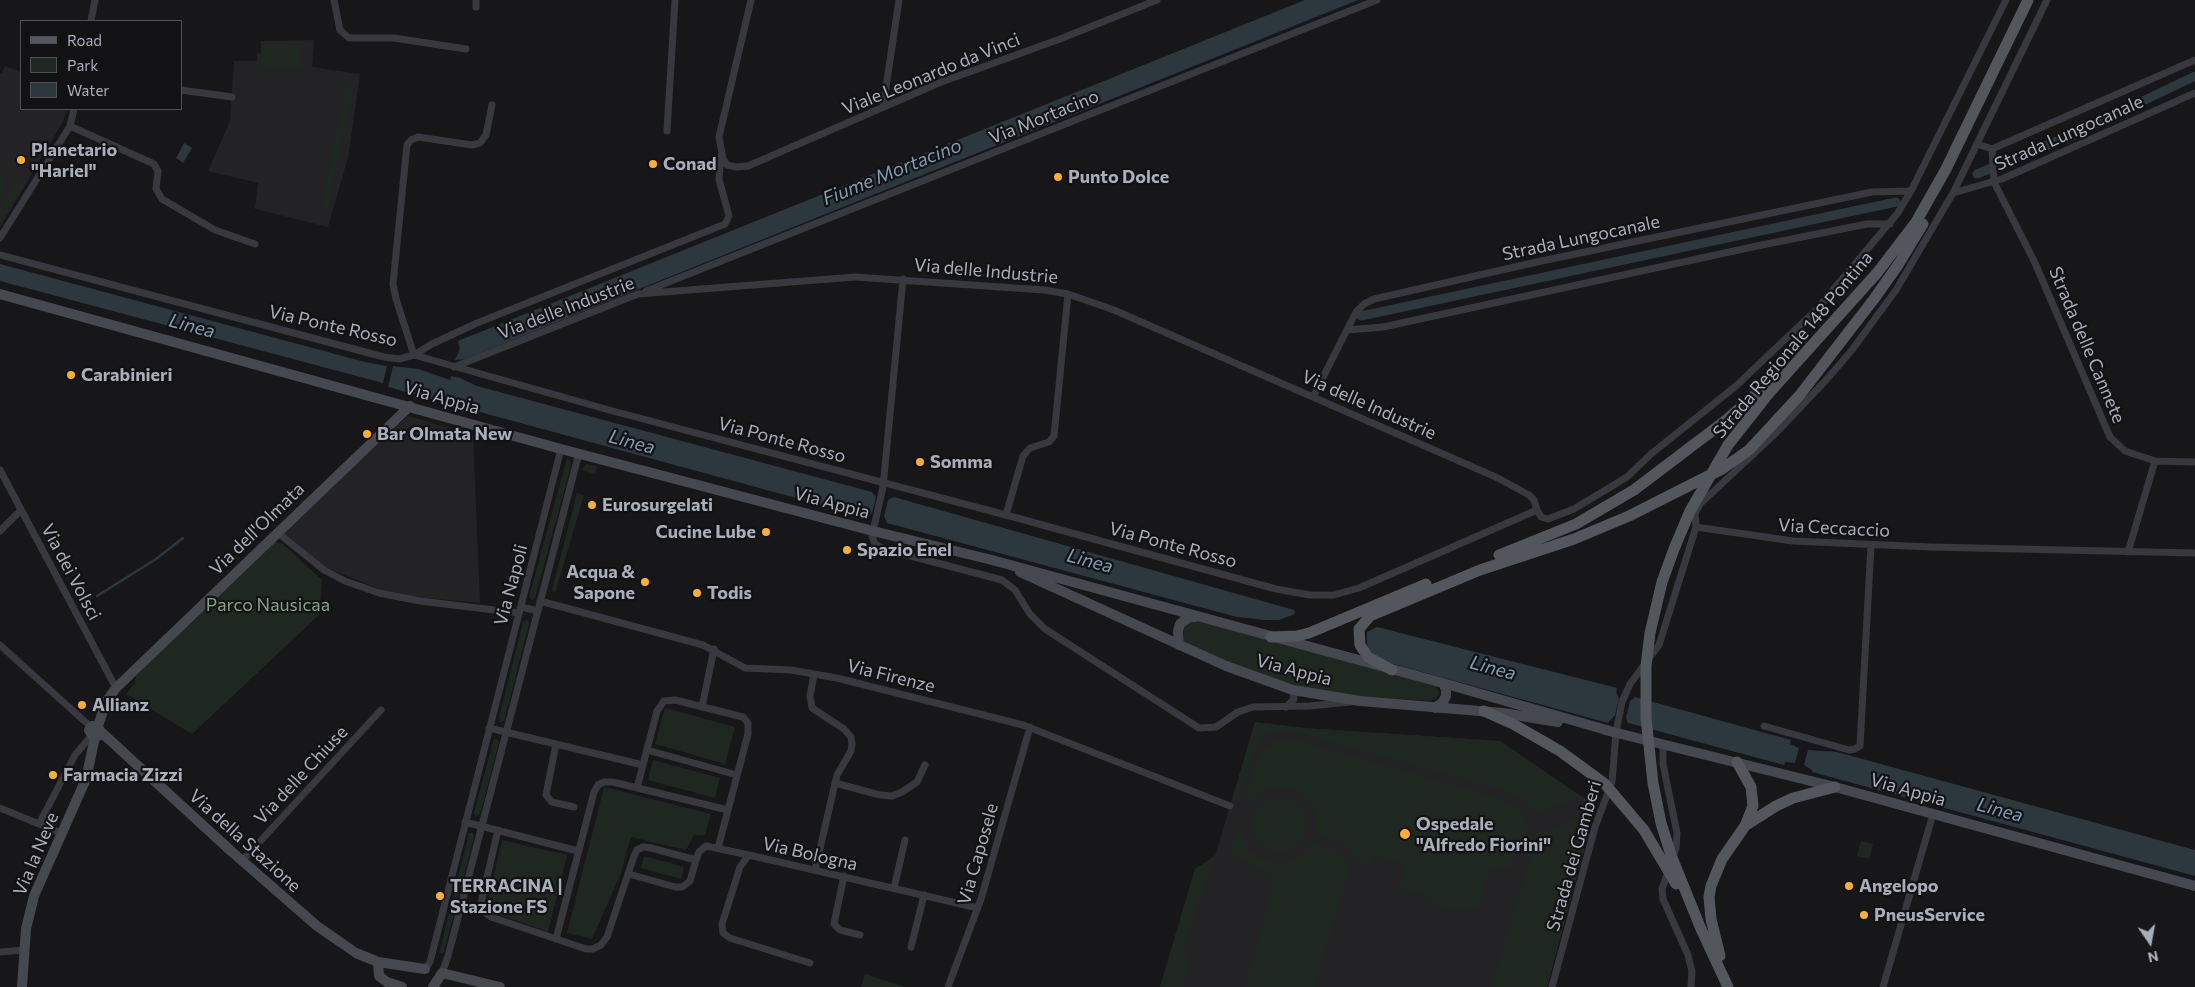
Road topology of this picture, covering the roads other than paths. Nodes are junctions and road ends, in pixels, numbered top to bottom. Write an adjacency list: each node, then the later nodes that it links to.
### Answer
1 (95, 0): 11 (street)
2 (334, 0): 12 (street)
3 (675, 0): 21 (street)
4 (751, 0): 24 (street)
5 (899, 0): 18 (street)
6 (1157, 0): 18 (street, Viale Leonardo da Vinci)
7 (1378, 0): 35 (street, Via Mortacino)
8 (2006, 0): 27 (street)
9 (2028, 0): 25 (main road, Strada Regionale 148 Pontina)
10 (2047, 0): 22 (street)
11 (91, 20)
12 (466, 50)
13 (2195, 60): 23 (street)
14 (182, 90): 16 (street)
15 (2195, 93): 26 (street, Strada Lungocanale)
16 (232, 97)
17 (492, 105): 39 (street)
18 (883, 107): 24 (street, Viale Leonardo da Vinci)
19 (74, 110): 20 (street)
20 (70, 126): 30 (street); 31 (street)
21 (667, 131)
22 (1977, 144): 23 (street); 28 (street)
23 (1992, 148): 26 (street)
24 (721, 156): 39 (street)
25 (1946, 169): 38 (main road, Strada Regionale 148 Pontina); 68 (main road)
26 (1994, 182): 28 (street, Strada Lungocanale); 45 (street, Strada delle Cannete)
27 (1911, 190): 29 (street); 37 (street, Strada Lungocanale)
28 (1953, 193): 52 (street)
29 (1890, 224): 37 (street); 49 (street)
30 (0, 238)
31 (255, 244)
32 (0, 255): 39 (street, Via Ponte Rosso)
33 (903, 279): 35 (street, Via delle Industrie); 36 (street, Via delle Industrie); 48 (street)
34 (0, 294): 42 (main road, Via Appia)
35 (638, 294): 40 (street, Via delle Industrie)
36 (1068, 294): 41 (street, Via delle Industrie); 51 (street)
37 (1347, 330): 41 (street, Strada Lungocanale)
38 (1822, 336): 64 (main road); 119 (main road, Strada Regionale 148 Pontina)
39 (416, 356): 40 (street, Via Ponte Rosso)
40 (452, 367): 48 (street, Via Ponte Rosso)
41 (1313, 397): 49 (street, Via delle Industrie)
42 (410, 406): 43 (main road, Via Appia); 55 (main road, Via dell'Olmata)
43 (561, 449): 44 (main road, Via Appia); 61 (street, Via Napoli)
44 (579, 453): 53 (main road, Via Appia); 60 (street, Via Napoli)
45 (2155, 461): 46 (street, Strada delle Cannete); 57 (street)
46 (2195, 462)
47 (0, 470): 50 (street, Via dei Volsci)
48 (883, 484): 51 (street, Via Ponte Rosso); 53 (street)
49 (1538, 510): 51 (street, Via Ponte Rosso)
50 (20, 511): 54 (street); 71 (street, Via dei Volsci)
51 (1006, 515)
52 (1696, 527): 56 (street, Via Ceccaccio); 82 (street)
53 (873, 528): 59 (main road, Via Appia); 75 (street)
54 (0, 531)
55 (277, 532): 61 (street); 71 (main road, Via dell'Olmata)
56 (1871, 545): 57 (street, Via Ceccaccio); 79 (street)
57 (2128, 552): 58 (street, Via Ceccaccio)
58 (2195, 553)
59 (992, 560): 63 (main road, Via Appia); 66 (main road, Via Appia)
60 (540, 601): 62 (street, Via Napoli); 67 (street, Via Firenze)
61 (520, 610): 62 (street); 81 (street, Via Napoli)
62 (538, 611): 84 (street, Via Napoli)
63 (1198, 617): 64 (main road, Via Appia); 66 (main road)
64 (1272, 637): 68 (main road, Via Appia)
65 (0, 645): 83 (street)
66 (1179, 645): 72 (main road, Via Appia)
67 (714, 650): 69 (street, Via Firenze); 74 (street)
68 (1392, 670): 70 (main road, Via Appia)
69 (814, 674): 80 (street, Via Firenze); 92 (street)
70 (1443, 683): 76 (main road); 82 (main road, Via Appia)
71 (116, 688): 83 (main road, Via dell'Olmata)
72 (1293, 690): 73 (main road, Via Appia); 75 (street)
73 (1360, 701): 75 (street); 76 (main road, Via Appia)
74 (702, 707): 87 (street); 91 (street)
75 (1286, 707)
76 (1435, 708): 78 (main road, Via Appia)
77 (381, 710): 111 (street, Via delle Chiuse)
78 (1484, 711): 82 (main road, Via Appia); 119 (main road)
79 (1764, 726)
80 (1030, 727): 95 (street, Via Firenze); 118 (street, Via Caposele)
81 (489, 728): 84 (street); 100 (street, Via Napoli)
82 (1614, 729): 86 (main road, Via Appia); 134 (street, Strada dei Gamberi)
83 (95, 731): 101 (street); 105 (main road, Via la Neve); 111 (main road, Via della Stazione)
84 (506, 732): 85 (street); 102 (street, Via Napoli)
85 (556, 744): 89 (street); 96 (street)
86 (1663, 744): 88 (main road, Via Appia); 135 (street)
87 (647, 750): 89 (street); 91 (street)
88 (1737, 762): 93 (main road, Via Appia); 103 (main road)
89 (643, 765): 94 (street)
90 (925, 766): 92 (street)
91 (737, 775): 98 (street)
92 (835, 783): 112 (street)
93 (1835, 787): 99 (main road, Via Appia); 103 (main road)
94 (638, 788): 98 (street); 108 (street)
95 (1230, 806)
96 (574, 807)
97 (0, 808): 101 (street)
98 (728, 810): 107 (street)
99 (1933, 814): 115 (main road, Via Appia); 137 (street)
100 (465, 822): 102 (street); 127 (street, Via Napoli)
101 (40, 824): 105 (street)
102 (482, 826): 104 (street); 128 (street, Via Napoli)
103 (1745, 826): 136 (main road)
104 (498, 830): 108 (street); 121 (street)
105 (61, 833): 123 (main road, Via la Neve)
106 (905, 840): 116 (street)
107 (718, 848): 109 (street); 110 (street)
108 (578, 851): 121 (street)
109 (749, 855): 112 (street, Via Bologna); 126 (street, Via Bologna)
110 (696, 860): 113 (street); 113 (street)
111 (242, 861): 125 (main road, Via della Stazione)
112 (815, 870): 114 (street, Via Bologna)
113 (629, 874): 121 (street)
114 (844, 876): 116 (street, Via Bologna); 120 (street)
115 (2195, 886)
116 (894, 888): 117 (street, Via Bologna)
117 (924, 895): 118 (street, Via Bologna); 122 (street)
118 (978, 908): 133 (street, Via Caposele)
119 (1701, 929): 136 (main road, Strada Regionale 148 Pontina)
120 (860, 935)
121 (556, 939)
122 (911, 947)
123 (23, 950): 124 (street); 129 (main road, Via la Neve)
124 (0, 952)
125 (378, 962): 127 (main road, Via della Stazione); 130 (main road)
126 (810, 963)
127 (425, 969)
128 (442, 972): 131 (main road); 132 (main road)
129 (22, 987)
130 (402, 987)
131 (433, 987)
132 (500, 987)
133 (948, 987)
134 (1552, 987)
135 (1691, 987)
136 (1729, 987)
137 (1883, 987)

